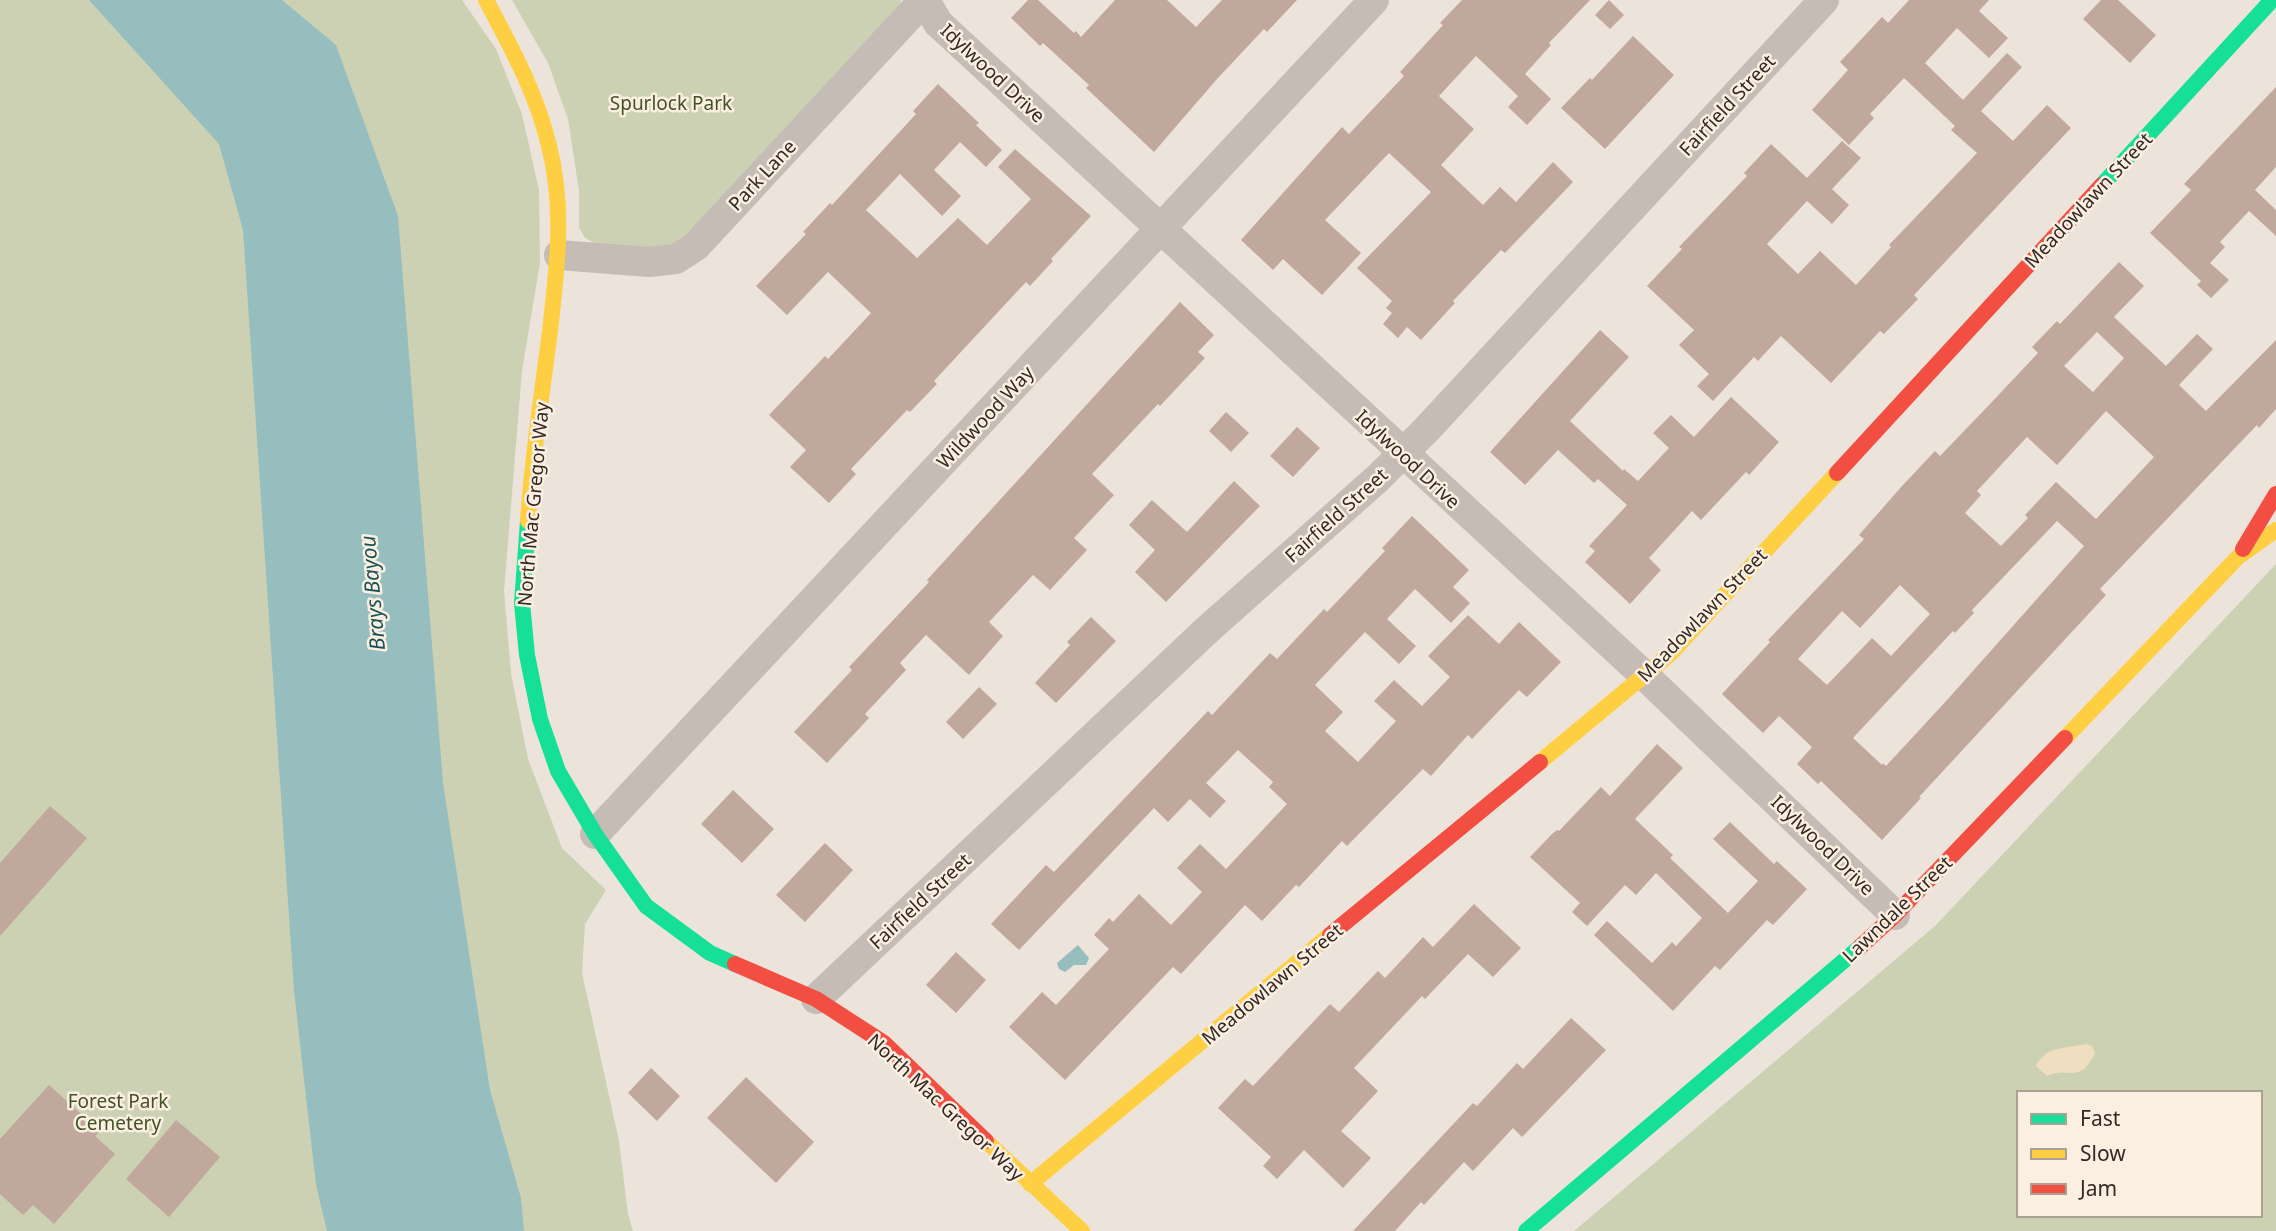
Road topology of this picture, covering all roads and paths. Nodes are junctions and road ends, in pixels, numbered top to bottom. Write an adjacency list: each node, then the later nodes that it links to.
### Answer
1 (486, 0): 7 (street, North Mac Gregor Way)
2 (925, 0): 6 (street, Idylwood Drive); 7 (street, Park Lane)
3 (1374, 0): 6 (street, Wildwood Way)
4 (1824, 0): 8 (street, Fairfield Street)
5 (2272, 0): 12 (street, Meadowlawn Street)
6 (1161, 228): 8 (street, Idylwood Drive); 13 (street, Wildwood Way)
7 (559, 255): 13 (street, North Mac Gregor Way)
8 (1402, 454): 12 (street, Idylwood Drive); 15 (street, Fairfield Street)
9 (2276, 494): 11 (street, Lawndale Street)
10 (2276, 530): 11 (street, Lawndale Street)
11 (2238, 557): 14 (street, Lawndale Street)
12 (1644, 676): 14 (street, Idylwood Drive); 16 (street, Meadowlawn Street)
13 (595, 834): 15 (street, North Mac Gregor Way)
14 (1895, 915): 18 (street, Lawndale Street)
15 (816, 999): 16 (street, North Mac Gregor Way)
16 (1030, 1184): 17 (street, North Mac Gregor Way)
17 (1082, 1231)
18 (1526, 1231)

